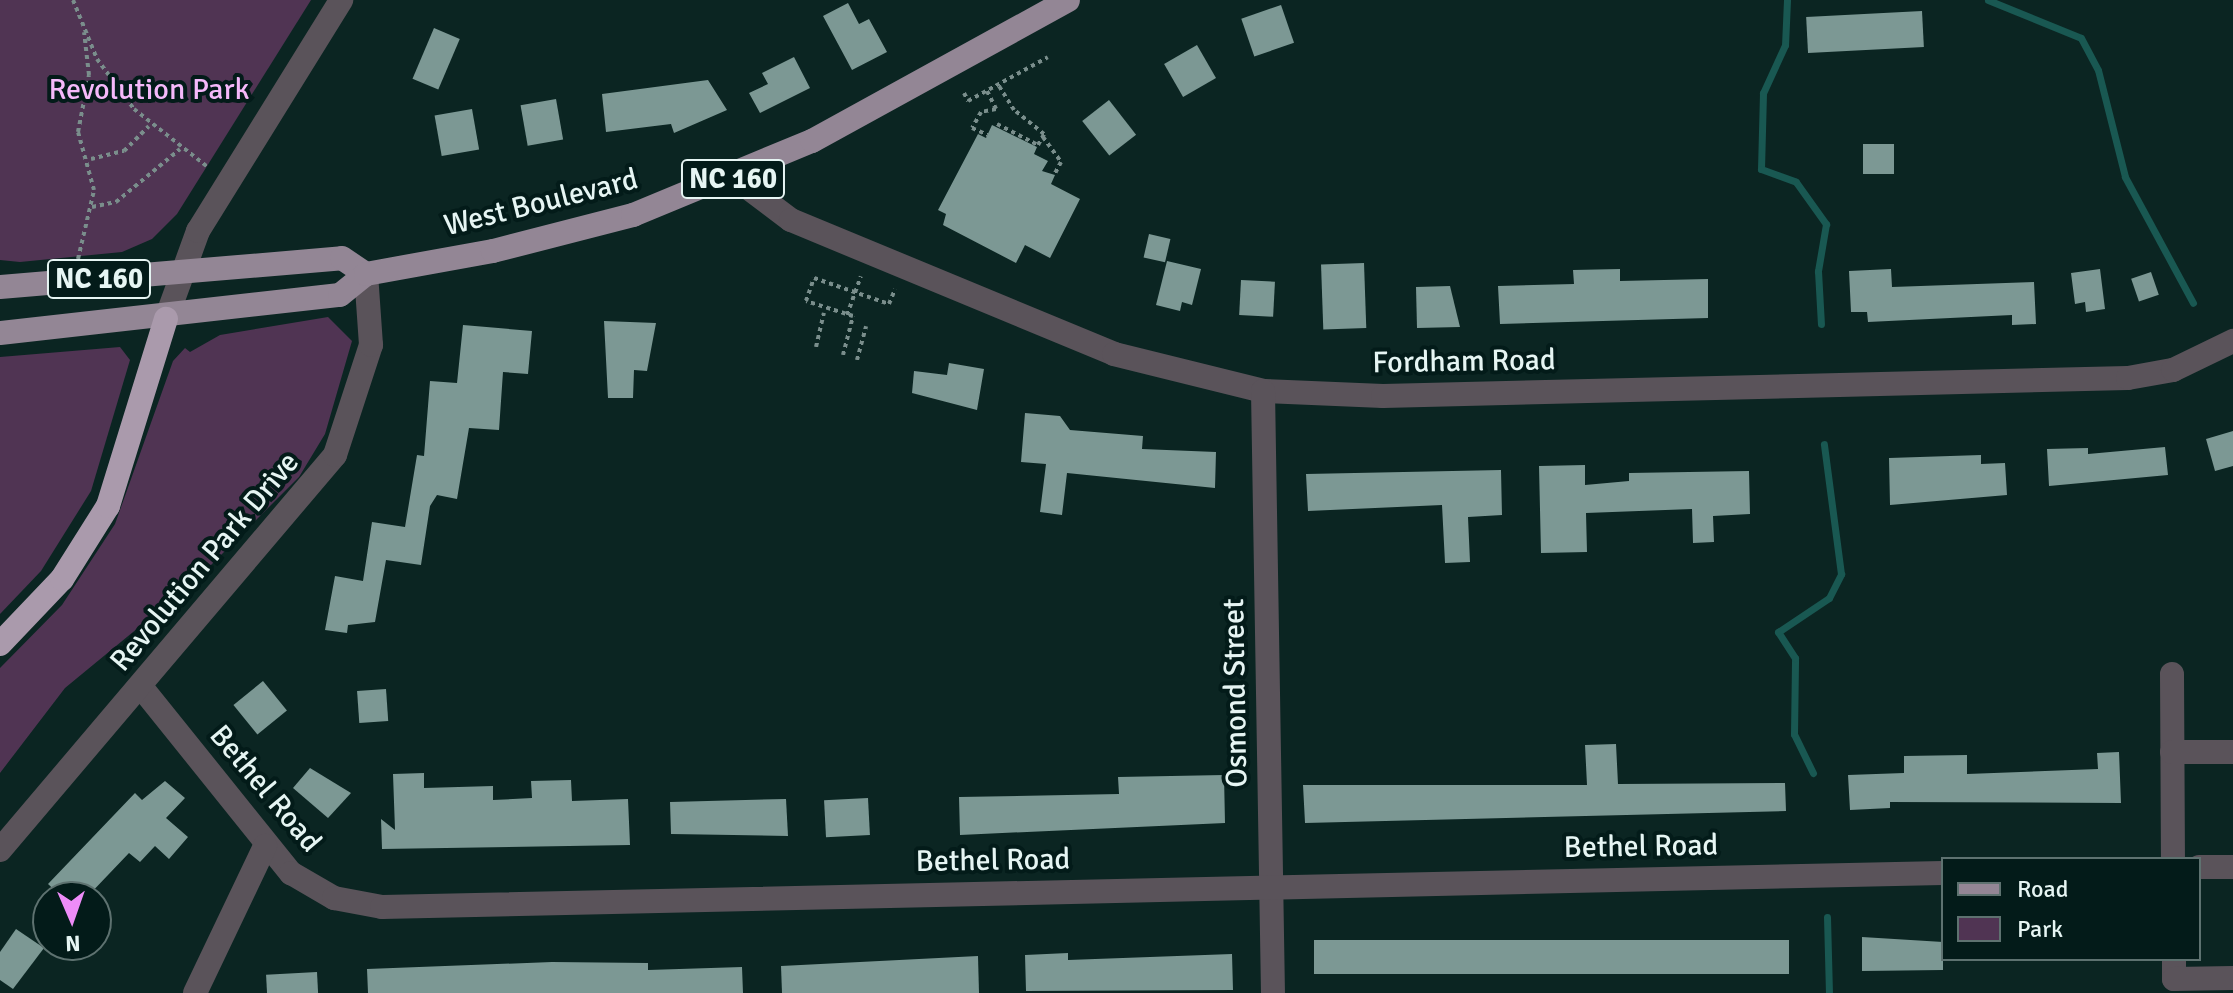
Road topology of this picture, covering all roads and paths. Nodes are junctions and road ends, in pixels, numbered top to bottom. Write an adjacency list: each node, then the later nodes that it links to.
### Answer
1 (73, 0): 4 (path)
2 (341, 0): 20 (street)
3 (1068, 0): 17 (main road, West Boulevard / NC 160)
4 (84, 32): 10 (path); 14 (path)
5 (1048, 57): 6 (path)
6 (998, 84): 7 (path); 12 (path)
7 (987, 91): 8 (path); 11 (path)
8 (964, 93)
9 (997, 124): 12 (path)
10 (149, 126): 13 (path); 14 (path)
11 (988, 135)
12 (1043, 137): 16 (path)
13 (180, 149): 15 (path); 18 (path)
14 (91, 159): 18 (path)
15 (209, 168)
16 (1054, 175)
17 (735, 178): 21 (main road, West Boulevard / NC 160); 35 (street, Fordham Road)
18 (92, 207): 19 (path)
19 (78, 261)
20 (181, 272): 21 (main road, NC 160); 23 (main road, NC 160); 28 (street)
21 (366, 274): 28 (main road, West Boulevard / NC 160); 38 (street, Revolution Park Drive)
22 (861, 276): 25 (path)
23 (8, 287)
24 (895, 289): 25 (path)
25 (855, 292): 27 (path); 27 (path)
26 (824, 313): 32 (path)
27 (847, 315): 33 (path)
28 (166, 319): 30 (main road, West Boulevard / NC 160); 36 (highway)
29 (866, 326): 34 (path)
30 (10, 332)
31 (2233, 341): 35 (street, Fordham Road)
32 (816, 347)
33 (843, 355)
34 (857, 360)
35 (1263, 391): 47 (street, Osmond Street)
36 (0, 644)
37 (2172, 674): 39 (street)
38 (142, 688): 41 (street, Bethel Road); 42 (street, Revolution Park Drive)
39 (2172, 752): 40 (street); 43 (street)
40 (2233, 752)
41 (265, 846): 47 (street, Bethel Road); 50 (street)
42 (0, 850)
43 (2173, 857)
44 (2201, 867): 45 (street)
45 (2233, 867)
46 (1941, 873): 47 (street, Bethel Road)
47 (1272, 887): 51 (street, Osmond Street)
48 (2174, 969): 49 (street)
49 (2233, 978)
50 (195, 993)
51 (1273, 993)

